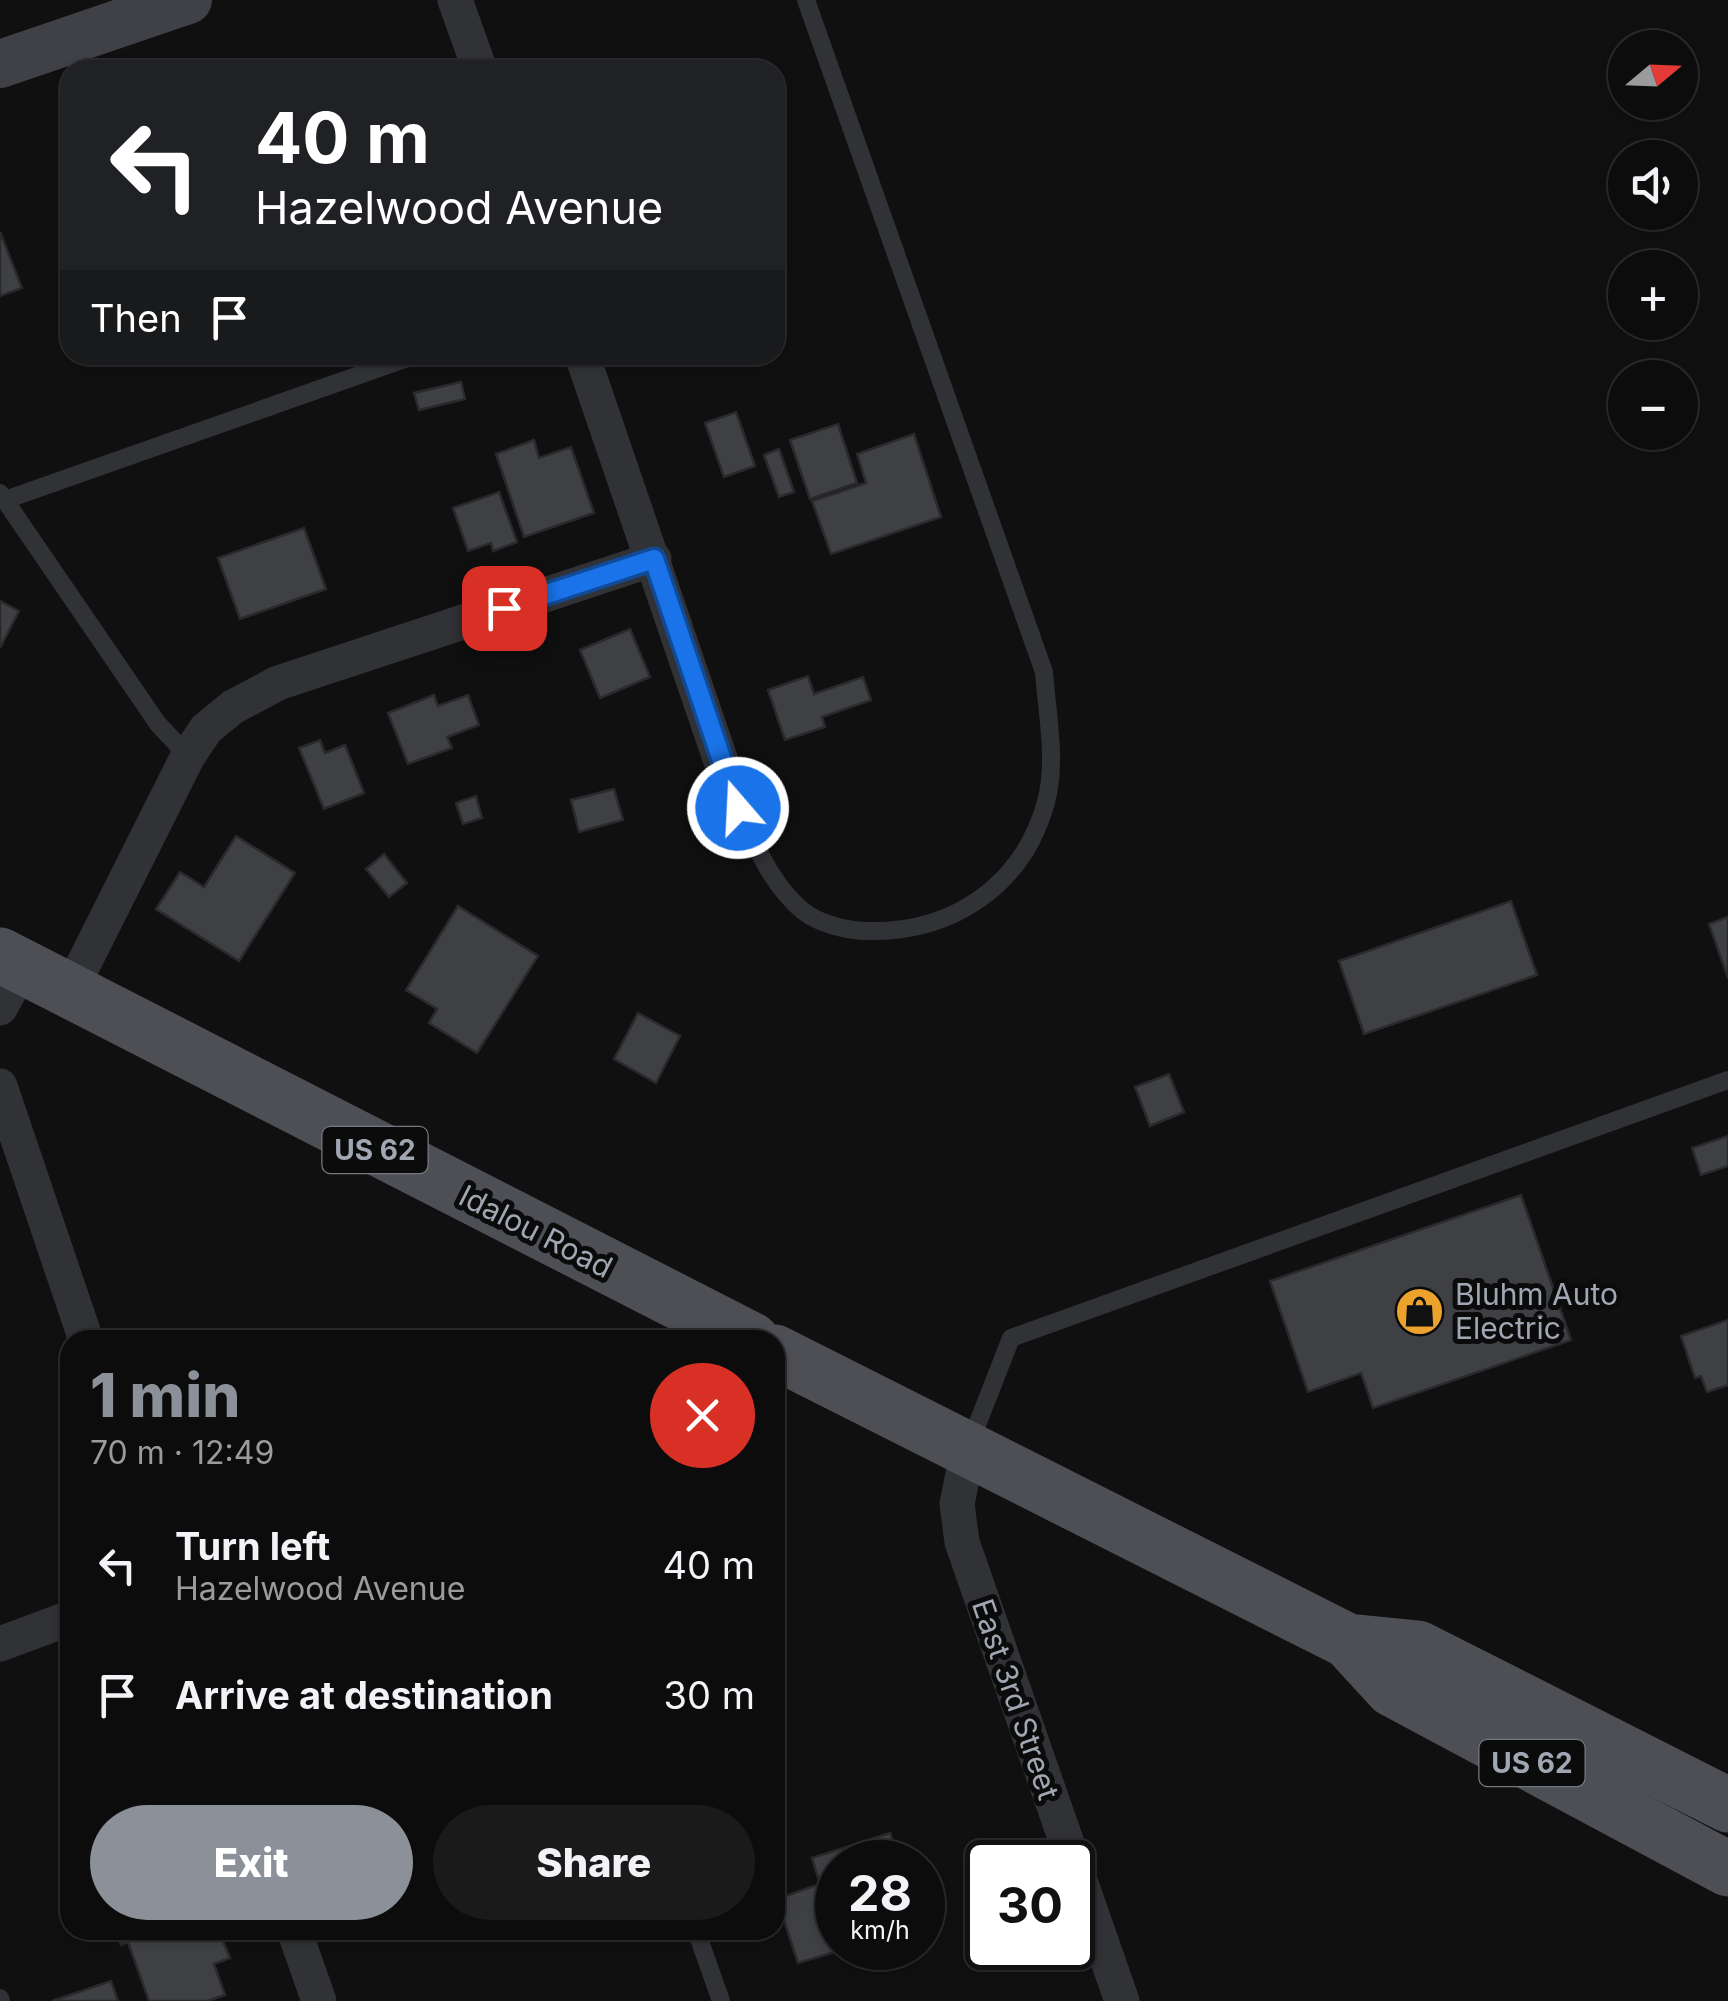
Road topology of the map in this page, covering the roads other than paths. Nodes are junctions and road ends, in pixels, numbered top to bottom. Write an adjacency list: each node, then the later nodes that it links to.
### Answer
1 (188, 0): 4 (street)
2 (455, 0): 5 (street)
3 (806, 0): 12 (lane)
4 (134, 9): 6 (street)
5 (476, 60)
6 (0, 64)
7 (387, 365): 9 (lane)
8 (586, 365): 10 (street)
9 (3, 496): 11 (lane)
10 (654, 559): 11 (street); 12 (street)
11 (188, 756): 13 (street)
12 (738, 808)
13 (23, 980): 17 (main road, Idalou Road / US 62)
14 (1728, 1080): 19 (lane)
15 (0, 1086): 16 (street)
16 (83, 1330)
17 (732, 1330)
18 (785, 1357): 19 (main road, US 62)
19 (968, 1449): 21 (main road, US 62); 29 (street, East 3rd Street)
20 (60, 1622): 22 (street)
21 (1348, 1641): 23 (main road, US 62); 24 (main road, US 62)
22 (0, 1644)
23 (1728, 1803)
24 (1728, 1869)
25 (298, 1940): 27 (street)
26 (700, 1940): 28 (lane)
27 (319, 2001)
28 (721, 2001)
29 (1122, 2001)

